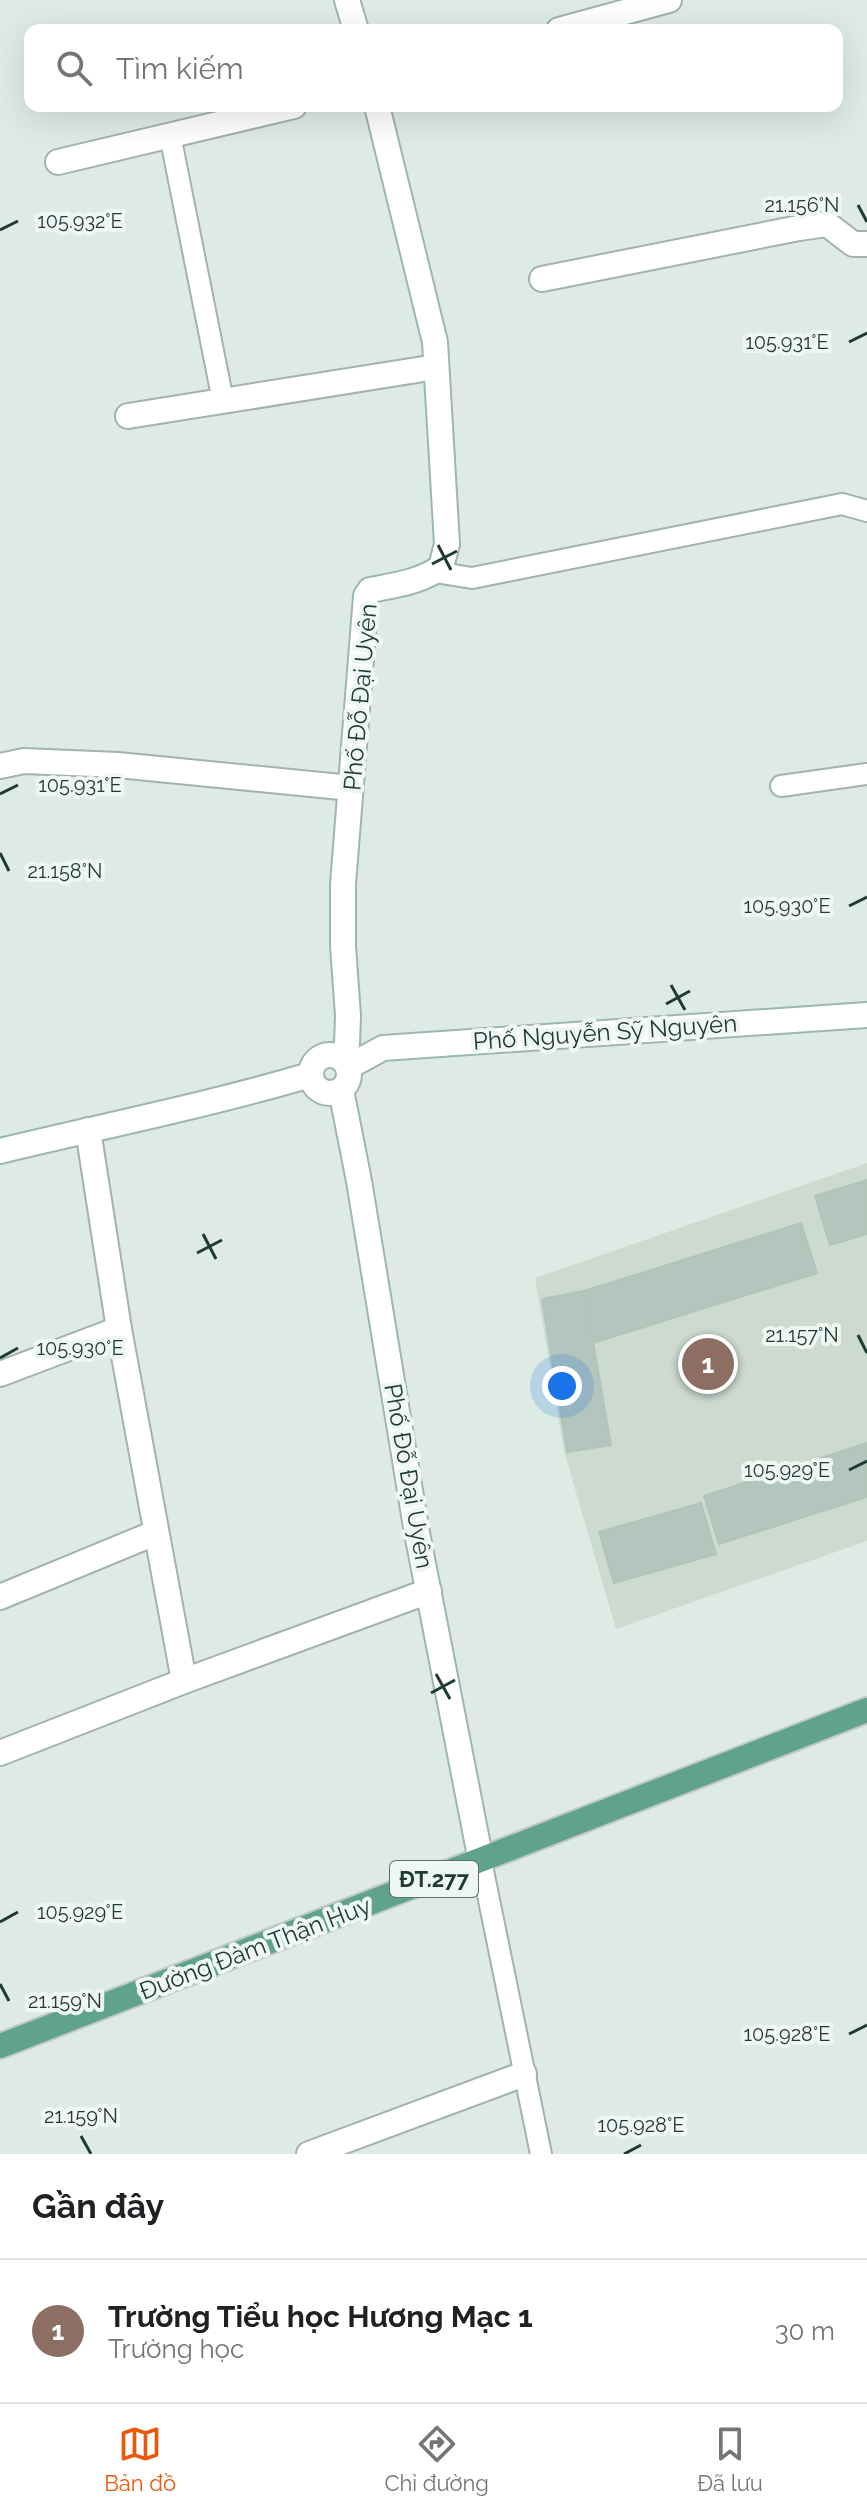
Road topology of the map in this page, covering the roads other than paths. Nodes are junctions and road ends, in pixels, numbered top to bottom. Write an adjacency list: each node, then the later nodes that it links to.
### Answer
1 (347, 0): 3 (street)
2 (669, 0): 4 (street)
3 (354, 24)
4 (581, 24)
5 (268, 112): 7 (street)
6 (378, 112): 11 (street)
7 (170, 135): 8 (street); 12 (lane)
8 (58, 162)
9 (867, 244): 10 (street)
10 (542, 279)
11 (436, 367): 12 (street); 15 (street)
12 (223, 401): 13 (street)
13 (128, 416)
14 (867, 511): 15 (lane)
15 (435, 572): 19 (street, Phố Đỗ Đại Uyên)
16 (0, 766): 19 (street)
17 (867, 774): 18 (lane)
18 (781, 786)
19 (351, 788): 21 (street, Phố Đỗ Đại Uyên)
20 (867, 1015): 21 (street, Phố Nguyễn Sỹ Nguyên)
21 (344, 1072): 22 (street, Phố Nguyễn Sỹ Nguyên); 27 (street, Phố Đỗ Đại Uyên)
22 (88, 1130): 23 (street); 24 (street)
23 (0, 1151)
24 (119, 1329): 25 (street); 26 (street)
25 (0, 1374)
26 (155, 1533): 28 (street); 29 (street)
27 (429, 1591): 29 (street); 32 (street, Phố Đỗ Đại Uyên)
28 (0, 1597)
29 (184, 1681): 31 (street)
30 (867, 1710): 32 (main road, Đường Đàm Thận Huy / ĐT.277)
31 (2, 1745)
32 (481, 1861): 33 (main road, Đường Đàm Thận Huy / ĐT.277); 34 (lane)
33 (0, 2046)
34 (524, 2074): 35 (street); 36 (lane)
35 (309, 2154)
36 (541, 2154)

